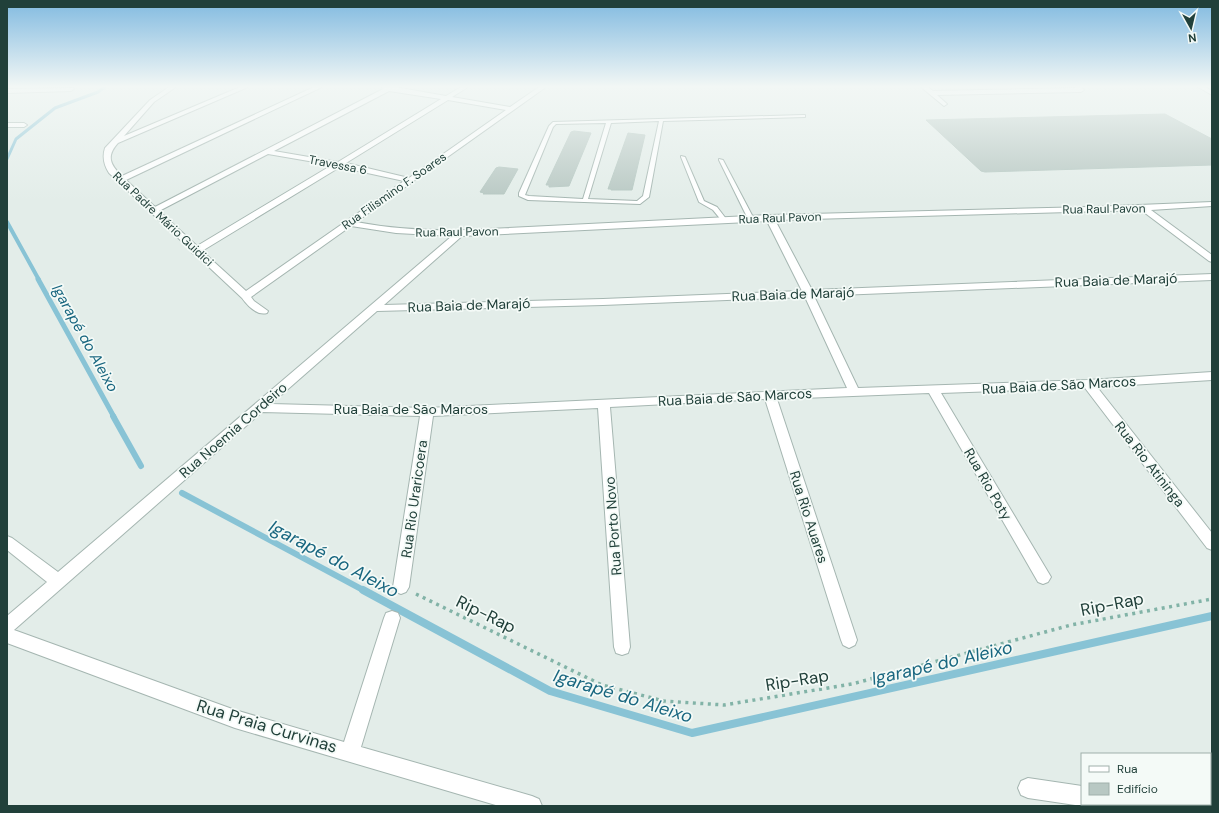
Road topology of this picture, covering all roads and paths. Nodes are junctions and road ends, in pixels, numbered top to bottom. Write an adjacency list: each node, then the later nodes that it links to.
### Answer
1 (7, 125): 2 (street)
2 (24, 125)
3 (130, 125): 12 (street, Rua Padre Mário Guidici)
4 (155, 125): 12 (street)
5 (239, 125): 17 (street)
6 (319, 125): 13 (street)
7 (403, 125): 16 (street)
8 (488, 125): 18 (street, Rua Filismino F. Soares)
9 (552, 125): 19 (lane)
10 (608, 125): 19 (lane)
11 (659, 125): 19 (lane)
12 (115, 142): 17 (street, Rua Padre Mário Guidici)
13 (267, 152): 16 (street, Travessa 6); 22 (street)
14 (683, 157): 25 (lane)
15 (721, 160): 24 (lane)
16 (338, 164): 18 (street, Travessa 6); 28 (street)
17 (122, 180): 22 (street, Rua Padre Mário Guidici)
18 (409, 180): 26 (street, Rua Filismino F. Soares)
19 (585, 200)
20 (1212, 204): 21 (street, Rua Raul Pavon)
21 (1143, 208): 23 (street, Rua Raul Pavon); 29 (street)
22 (155, 210): 28 (street, Rua Padre Mário Guidici)
23 (770, 218): 24 (street, Rua Raul Pavon); 31 (street)
24 (751, 219): 25 (street, Rua Raul Pavon)
25 (724, 220): 27 (street, Rua Raul Pavon)
26 (349, 223): 27 (street, Rua Raul Pavon); 32 (street, Rua Filismino F. Soares)
27 (459, 234): 33 (street, Rua Noemia Cordeiro)
28 (195, 251): 32 (street, Rua Padre Mário Guidici)
29 (1212, 259)
30 (1212, 277): 31 (street, Rua Baia de Marajó)
31 (808, 294): 33 (street, Rua Baia de Marajó); 38 (street)
32 (245, 296): 34 (street, Rua Padre Mário Guidici)
33 (373, 308): 41 (street, Rua Noemia Cordeiro)
34 (263, 311)
35 (1212, 376): 36 (street, Rua Baia de São Marcos)
36 (1088, 384): 37 (street, Rua Baia de São Marcos); 44 (street, Rua Rio Atininga)
37 (933, 390): 38 (street, Rua Baia de São Marcos); 45 (street, Rua Rio Poty)
38 (854, 392): 39 (street, Rua Baia de São Marcos)
39 (770, 395): 40 (street, Rua Baia de São Marcos); 52 (street, Rua Rio Auares)
40 (604, 404): 42 (street, Rua Baia de São Marcos); 53 (street, Rua Porto Novo)
41 (258, 408): 42 (street, Rua Baia de São Marcos); 46 (street, Rua Noemia Cordeiro)
42 (427, 412): 47 (street, Rua Rio Uraricoera)
43 (7, 542): 46 (street)
44 (1212, 544)
45 (1043, 577)
46 (59, 582): 50 (street, Rua Noemia Cordeiro)
47 (402, 587): 48 (path, Rip-Rap)
48 (1212, 599)
49 (392, 618): 54 (street)
50 (7, 626)
51 (7, 635): 54 (street, Rua Praia Curvinas)
52 (849, 640)
53 (622, 647)
54 (350, 752): 57 (street, Rua Praia Curvinas)
55 (1028, 788): 56 (street)
56 (1081, 796)
57 (532, 806)

